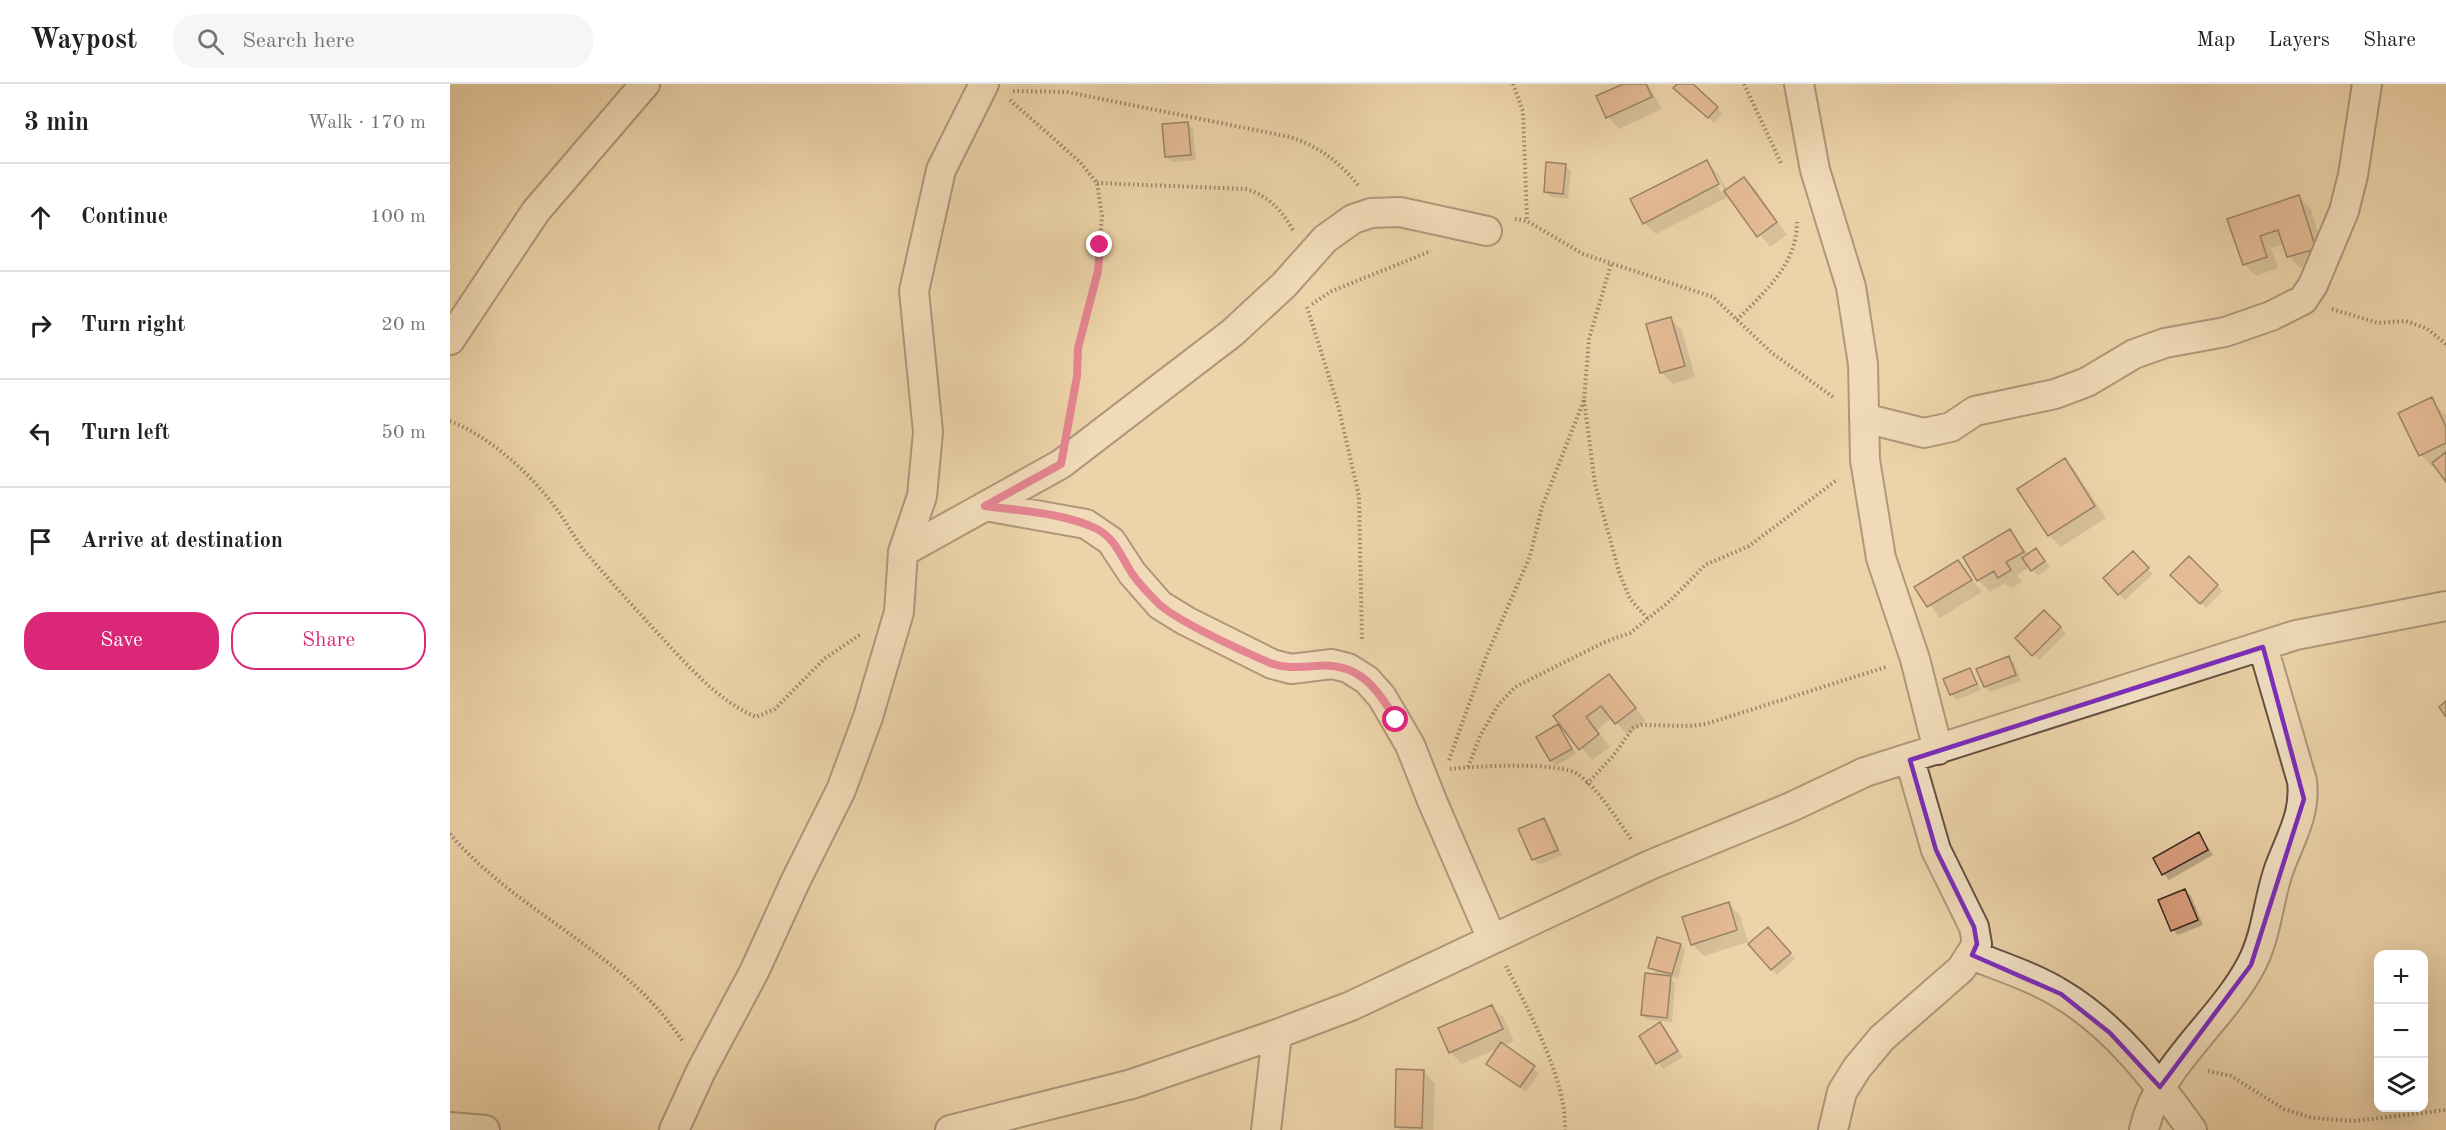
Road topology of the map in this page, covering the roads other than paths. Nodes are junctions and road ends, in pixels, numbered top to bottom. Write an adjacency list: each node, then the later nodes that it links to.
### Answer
1 (645, 84): 6 (street)
2 (1799, 84): 7 (street)
3 (2367, 84): 7 (street)
4 (996, 91): 9 (street)
5 (1487, 231): 8 (street)
6 (450, 340)
7 (1864, 418): 12 (street)
8 (985, 506): 9 (street); 14 (street)
9 (903, 552): 20 (street)
10 (2446, 606): 11 (street)
11 (2263, 647): 12 (street); 17 (street)
12 (1938, 750): 13 (street)
13 (1910, 760): 14 (street); 15 (street)
14 (1492, 939): 16 (street)
15 (1972, 955): 17 (street); 23 (street)
16 (1277, 1034): 21 (street); 22 (street)
17 (2160, 1087): 24 (street); 25 (street)
18 (450, 1127): 19 (street)
19 (485, 1130)
20 (674, 1130)
21 (950, 1130)
22 (1266, 1130)
23 (1833, 1130)
24 (2144, 1130)
25 (2192, 1130)

